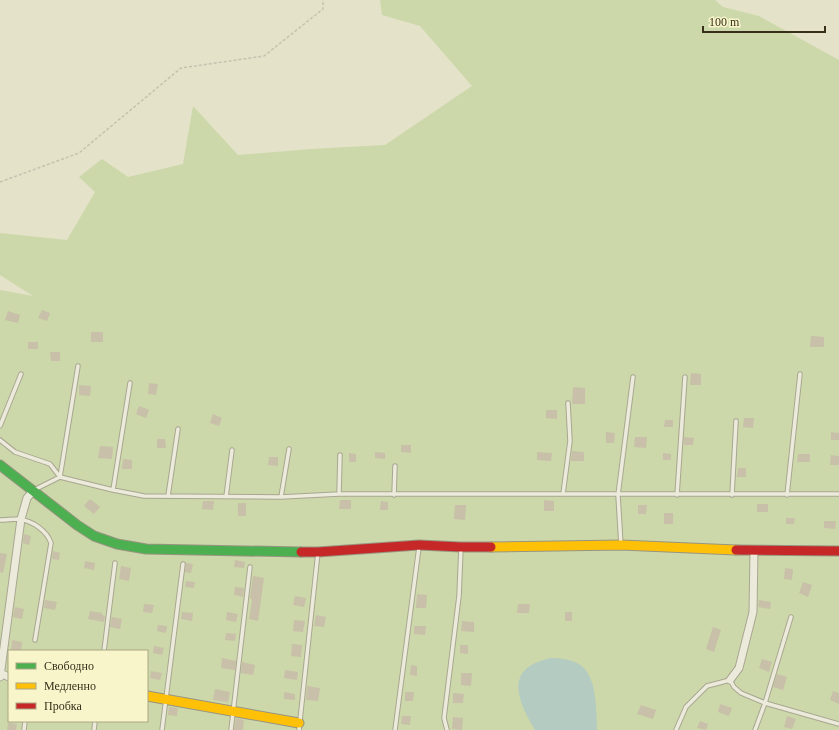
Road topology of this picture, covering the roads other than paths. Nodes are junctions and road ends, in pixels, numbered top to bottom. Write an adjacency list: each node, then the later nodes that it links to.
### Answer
1 (78, 366): 17 (lane)
2 (21, 374): 9 (lane)
3 (800, 374): 22 (lane)
4 (633, 377): 25 (lane)
5 (685, 377): 26 (lane)
6 (130, 383): 18 (lane)
7 (568, 403): 21 (lane)
8 (736, 421): 27 (lane)
9 (0, 426)
10 (178, 429): 28 (lane)
11 (0, 440): 17 (lane)
12 (289, 449): 30 (lane)
13 (232, 450): 29 (lane)
14 (340, 455): 20 (lane)
15 (0, 465): 19 (street)
16 (395, 466): 24 (lane)
17 (60, 477): 18 (lane); 19 (lane)
18 (113, 490): 28 (lane)
19 (33, 491): 31 (street); 38 (street)
20 (339, 494): 24 (lane); 30 (lane)
21 (562, 494): 24 (lane); 25 (lane)
22 (787, 494): 23 (lane); 27 (lane)
23 (839, 494)
24 (394, 495)
25 (618, 495): 26 (lane); 34 (lane)
26 (677, 495): 27 (lane)
27 (732, 495)
28 (168, 496): 29 (lane)
29 (226, 497): 30 (lane)
30 (281, 497)
31 (21, 519): 32 (lane); 43 (lane); 45 (street)
32 (0, 520)
33 (419, 545): 35 (street); 38 (street); 55 (lane)
34 (621, 545): 35 (street); 36 (street)
35 (461, 547): 56 (lane)
36 (754, 551): 37 (street); 46 (street)
37 (839, 551)
38 (318, 552): 52 (lane)
39 (115, 563): 44 (lane)
40 (183, 564): 48 (lane)
41 (250, 567): 50 (lane)
42 (791, 617): 49 (lane)
43 (35, 640)
44 (104, 650)
45 (0, 675)
46 (730, 680): 49 (lane); 57 (lane)
47 (148, 696): 48 (street)
48 (166, 699): 50 (street); 53 (lane)
49 (765, 703): 51 (lane); 58 (lane)
50 (234, 711): 52 (street); 54 (lane)
51 (839, 724)
52 (299, 726)
53 (162, 730)
54 (231, 730)
55 (395, 730)
56 (447, 730)
57 (676, 730)
58 (755, 730)

